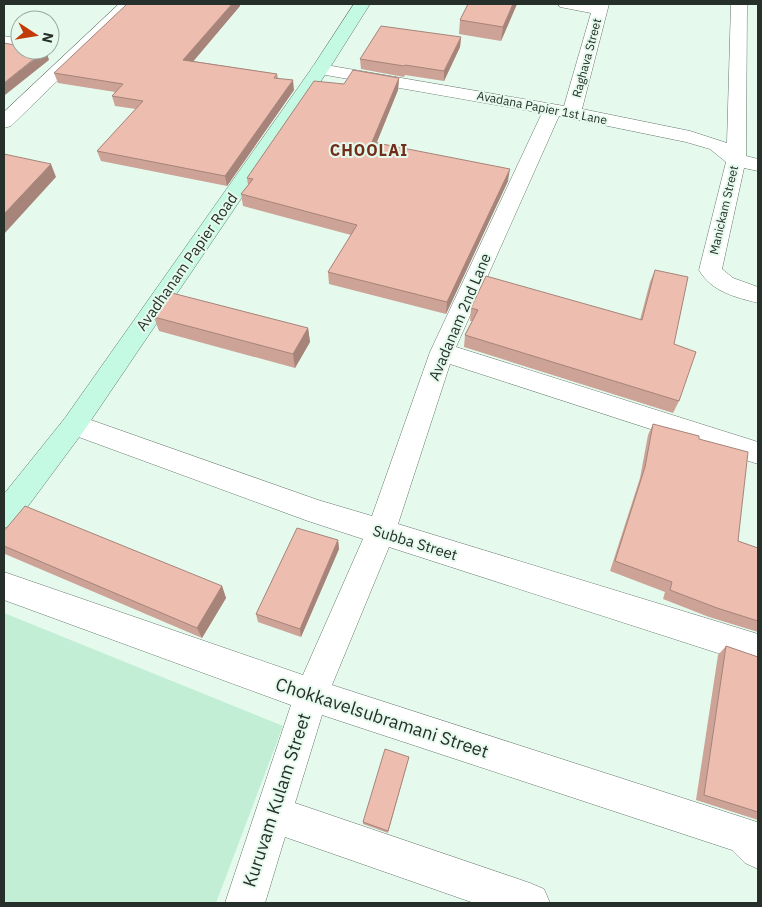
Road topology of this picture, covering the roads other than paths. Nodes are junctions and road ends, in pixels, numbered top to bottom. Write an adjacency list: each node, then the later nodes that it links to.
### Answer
1 (128, 4): 7 (street)
2 (362, 4): 8 (street, Avadhanam Papier Road)
3 (566, 4): 5 (street)
4 (739, 4): 11 (street, Manickam Street)
5 (601, 7): 9 (street, Raghava Street)
6 (60, 53): 7 (street)
7 (74, 55): 10 (street)
8 (320, 69): 9 (street, Avadana Papier 1st Lane); 15 (street, Avadhanam Papier Road)
9 (563, 110): 11 (street, Avadana Papier 1st Lane); 14 (street, Avadanam 2nd Lane)
10 (4, 122)
11 (736, 160): 12 (street, Avadana Papier 1st Lane); 13 (street, Manickam Street)
12 (758, 165)
13 (758, 295)
14 (442, 352): 16 (street); 18 (street, Avadanam 2nd Lane)
15 (74, 425): 17 (street, Avadhanam Papier Road); 18 (street, Subba Street)
16 (758, 453)
17 (4, 516)
18 (381, 532): 20 (street, Subba Street); 21 (street, Kuruvam Kulam Street)
19 (4, 586): 21 (street, Chokkavelsubramani Street)
20 (758, 650)
21 (311, 695): 22 (street, Kuruvam Kulam Street); 23 (street, Chokkavelsubramani Street)
22 (272, 814): 24 (street, Kuruvam Kulam Street); 25 (street)
23 (758, 850)
24 (245, 903)
25 (530, 903)

